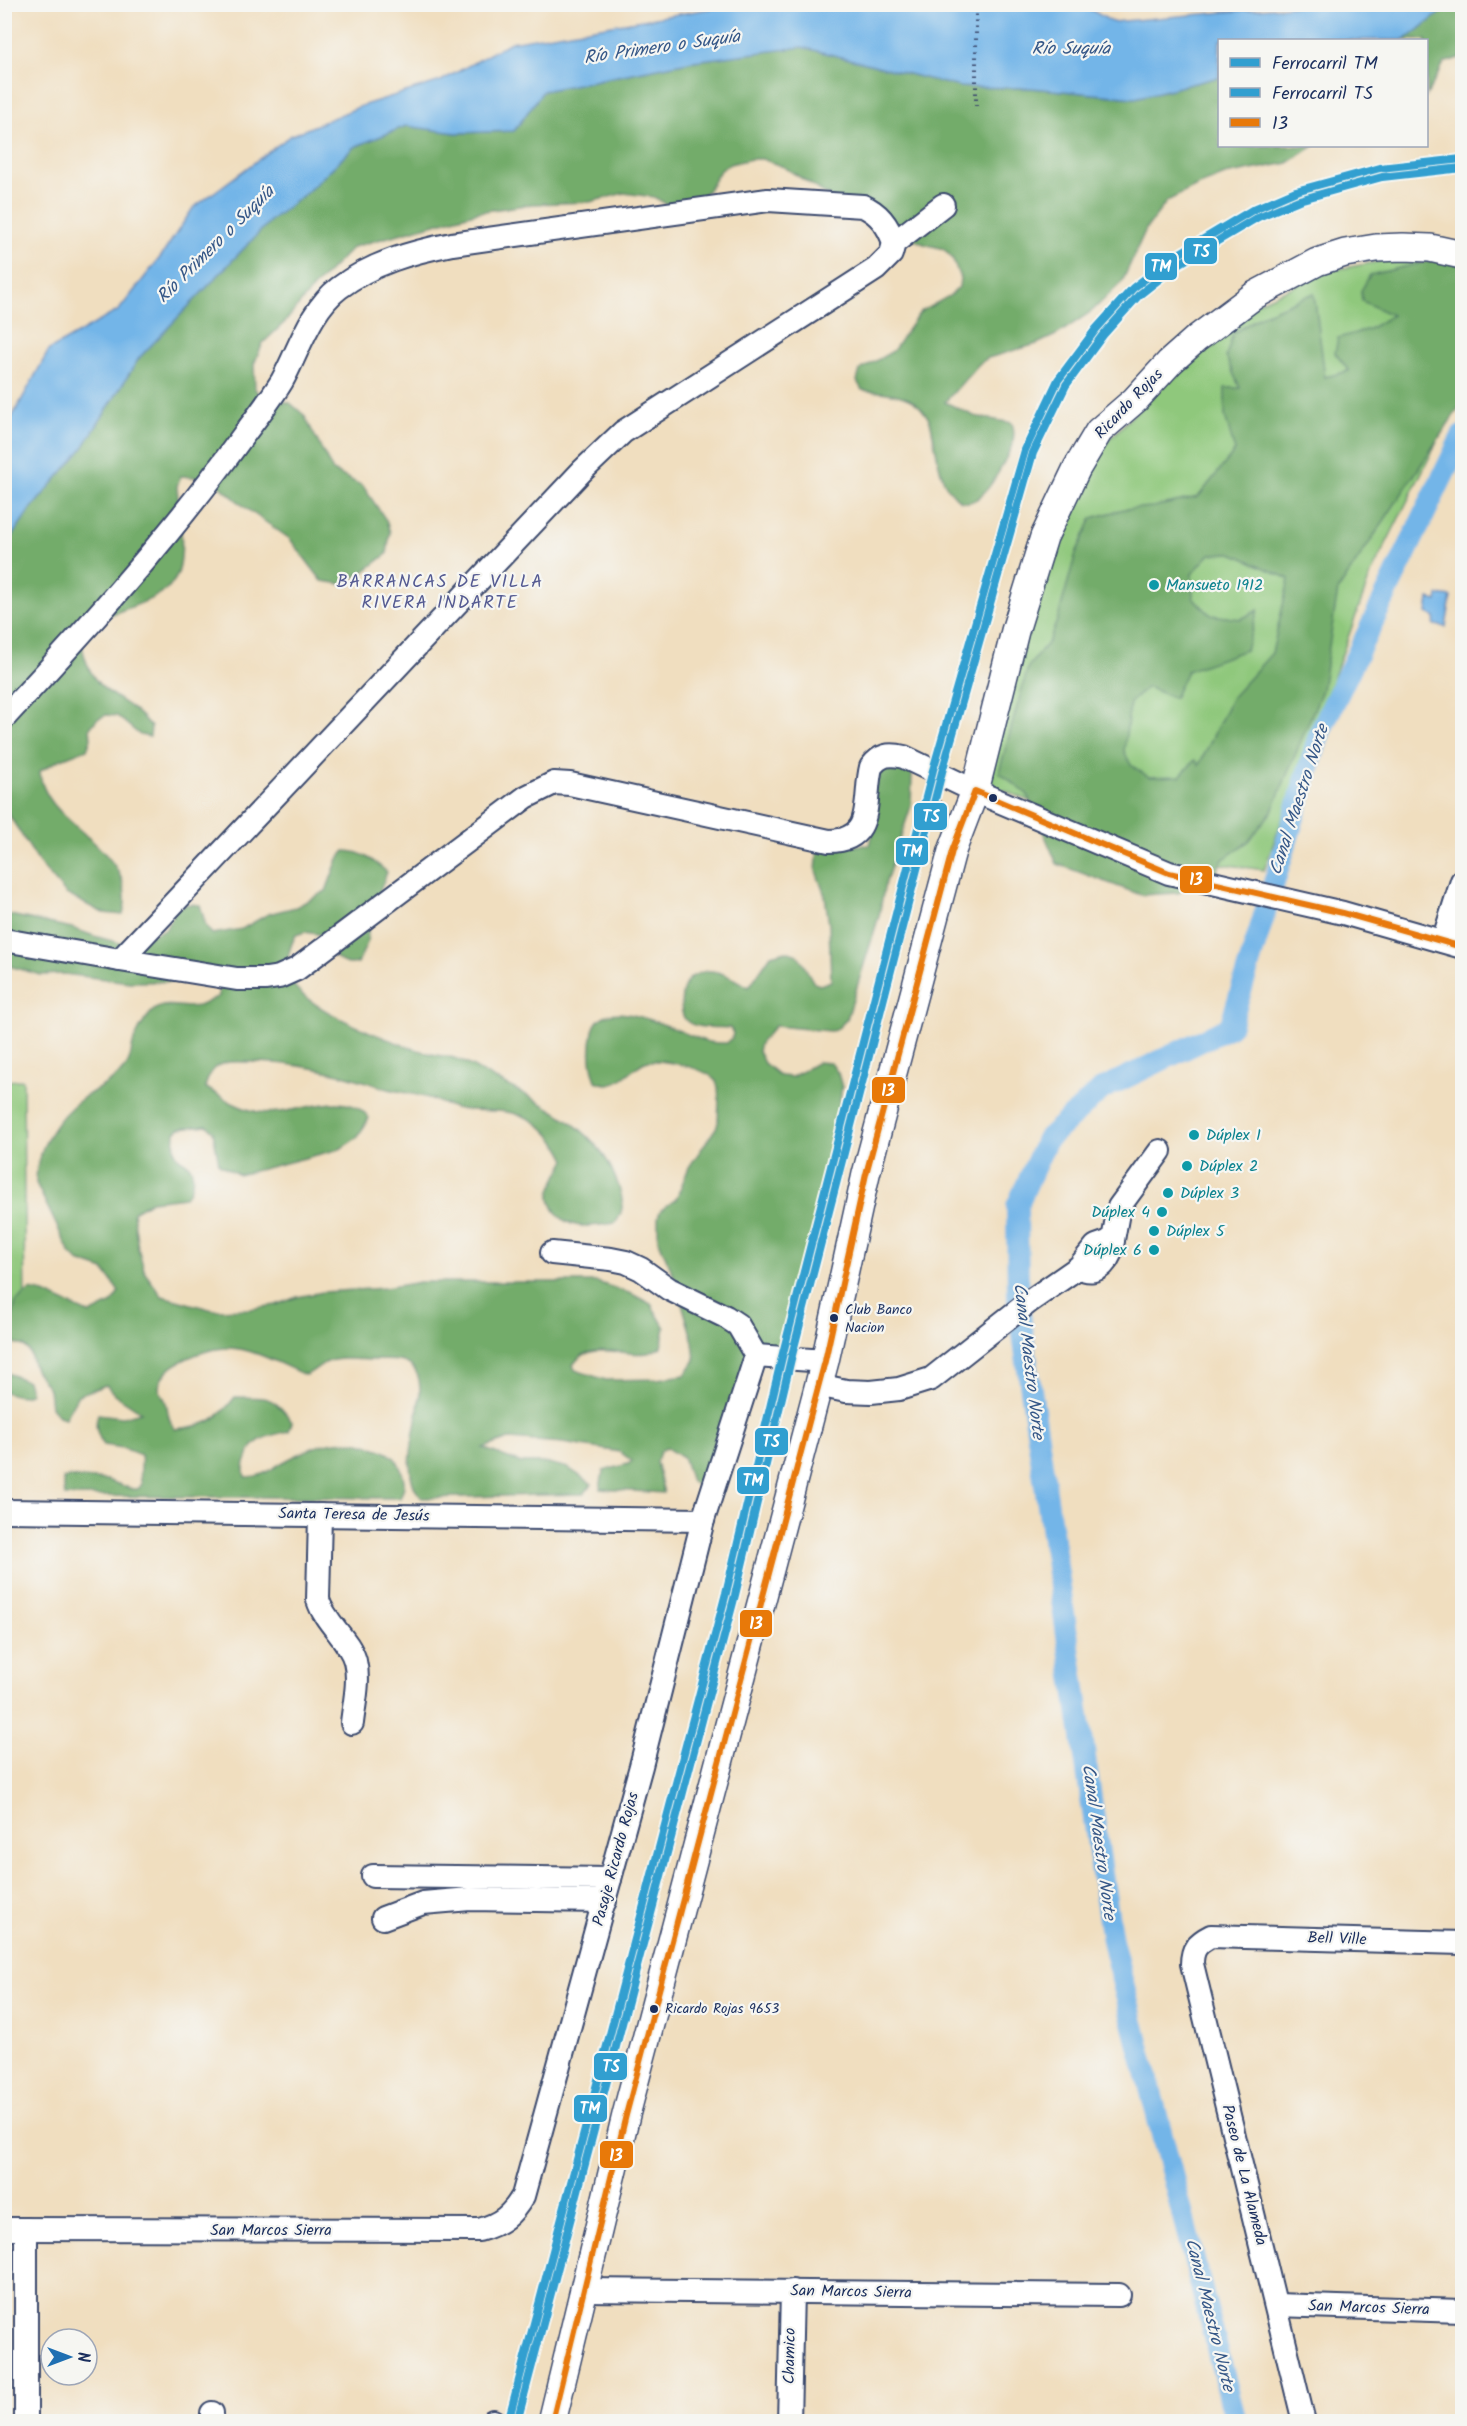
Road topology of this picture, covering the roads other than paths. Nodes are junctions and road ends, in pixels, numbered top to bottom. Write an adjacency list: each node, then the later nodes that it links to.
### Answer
1 (943, 205): 2 (street)
2 (894, 243): 4 (street); 9 (street)
3 (1462, 255): 5 (main road, Ricardo Rojas)
4 (4, 718)
5 (975, 790): 8 (street); 9 (street); 13 (main road, Ricardo Rojas)
6 (1462, 881): 8 (street)
7 (4, 940): 9 (street)
8 (1453, 944)
9 (120, 960)
10 (1160, 1151): 13 (street)
11 (552, 1254): 12 (street)
12 (756, 1356): 13 (street); 16 (street, Pasaje Ricardo Rojas)
13 (822, 1373): 25 (main road, Ricardo Rojas)
14 (4, 1511): 15 (street, Santa Teresa de Jesús)
15 (320, 1515): 16 (street, Santa Teresa de Jesús); 17 (street)
16 (704, 1520): 19 (street, Pasaje Ricardo Rojas)
17 (351, 1723)
18 (373, 1876): 19 (street)
19 (608, 1890): 20 (street); 23 (street, Pasaje Ricardo Rojas)
20 (383, 1918)
21 (1210, 1936): 22 (street, Bell Ville); 28 (street, Paseo de La Alameda)
22 (1462, 1943)
23 (523, 2196): 24 (street, San Marcos Sierra)
24 (15, 2229): 30 (street)
25 (582, 2290): 26 (street, San Marcos Sierra); 31 (main road, Ricardo Rojas)
26 (792, 2291): 27 (street, San Marcos Sierra); 32 (street, Chamico)
27 (1119, 2295)
28 (1276, 2305): 29 (street, San Marcos Sierra); 33 (street, Paseo de La Alameda)
29 (1462, 2312)
30 (26, 2421)
31 (552, 2421)
32 (789, 2421)
33 (1304, 2421)

